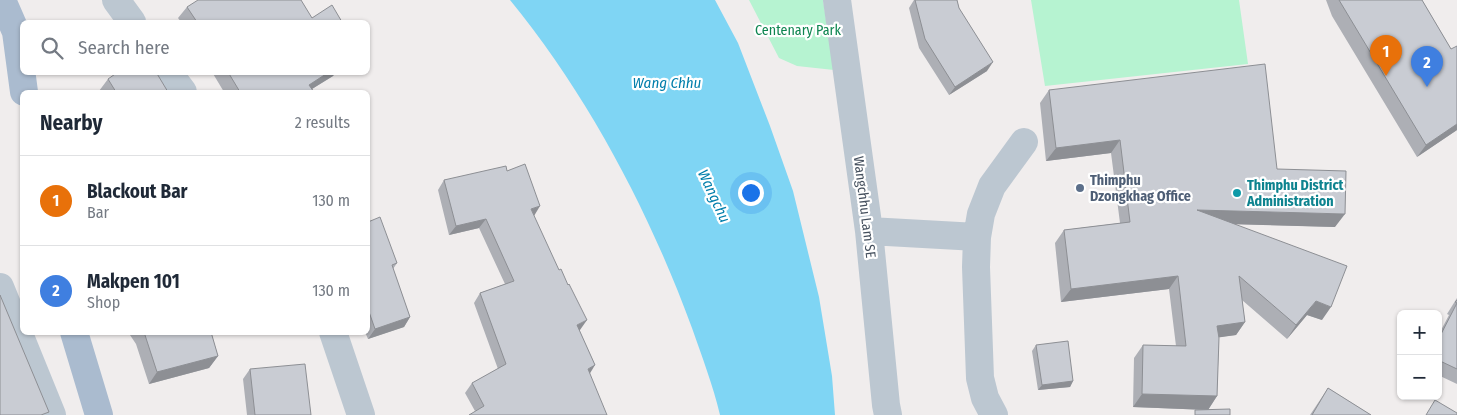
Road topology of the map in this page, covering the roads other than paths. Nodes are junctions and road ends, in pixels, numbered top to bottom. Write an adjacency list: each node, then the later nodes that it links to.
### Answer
1 (2, 0): 5 (main road)
2 (116, 0): 4 (street)
3 (838, 0): 11 (street, Wangchhu Lam SE)
4 (131, 20)
5 (20, 62)
6 (22, 75): 8 (main road)
7 (170, 75): 9 (street)
8 (24, 90)
9 (182, 90)
10 (1024, 142): 12 (street)
11 (869, 231): 12 (street); 19 (street, Wangchhu Lam SE)
12 (977, 237): 20 (street)
13 (0, 288): 16 (street)
14 (75, 335): 17 (main road)
15 (334, 335): 18 (street)
16 (52, 415)
17 (99, 415)
18 (361, 415)
19 (888, 415)
20 (994, 415)

